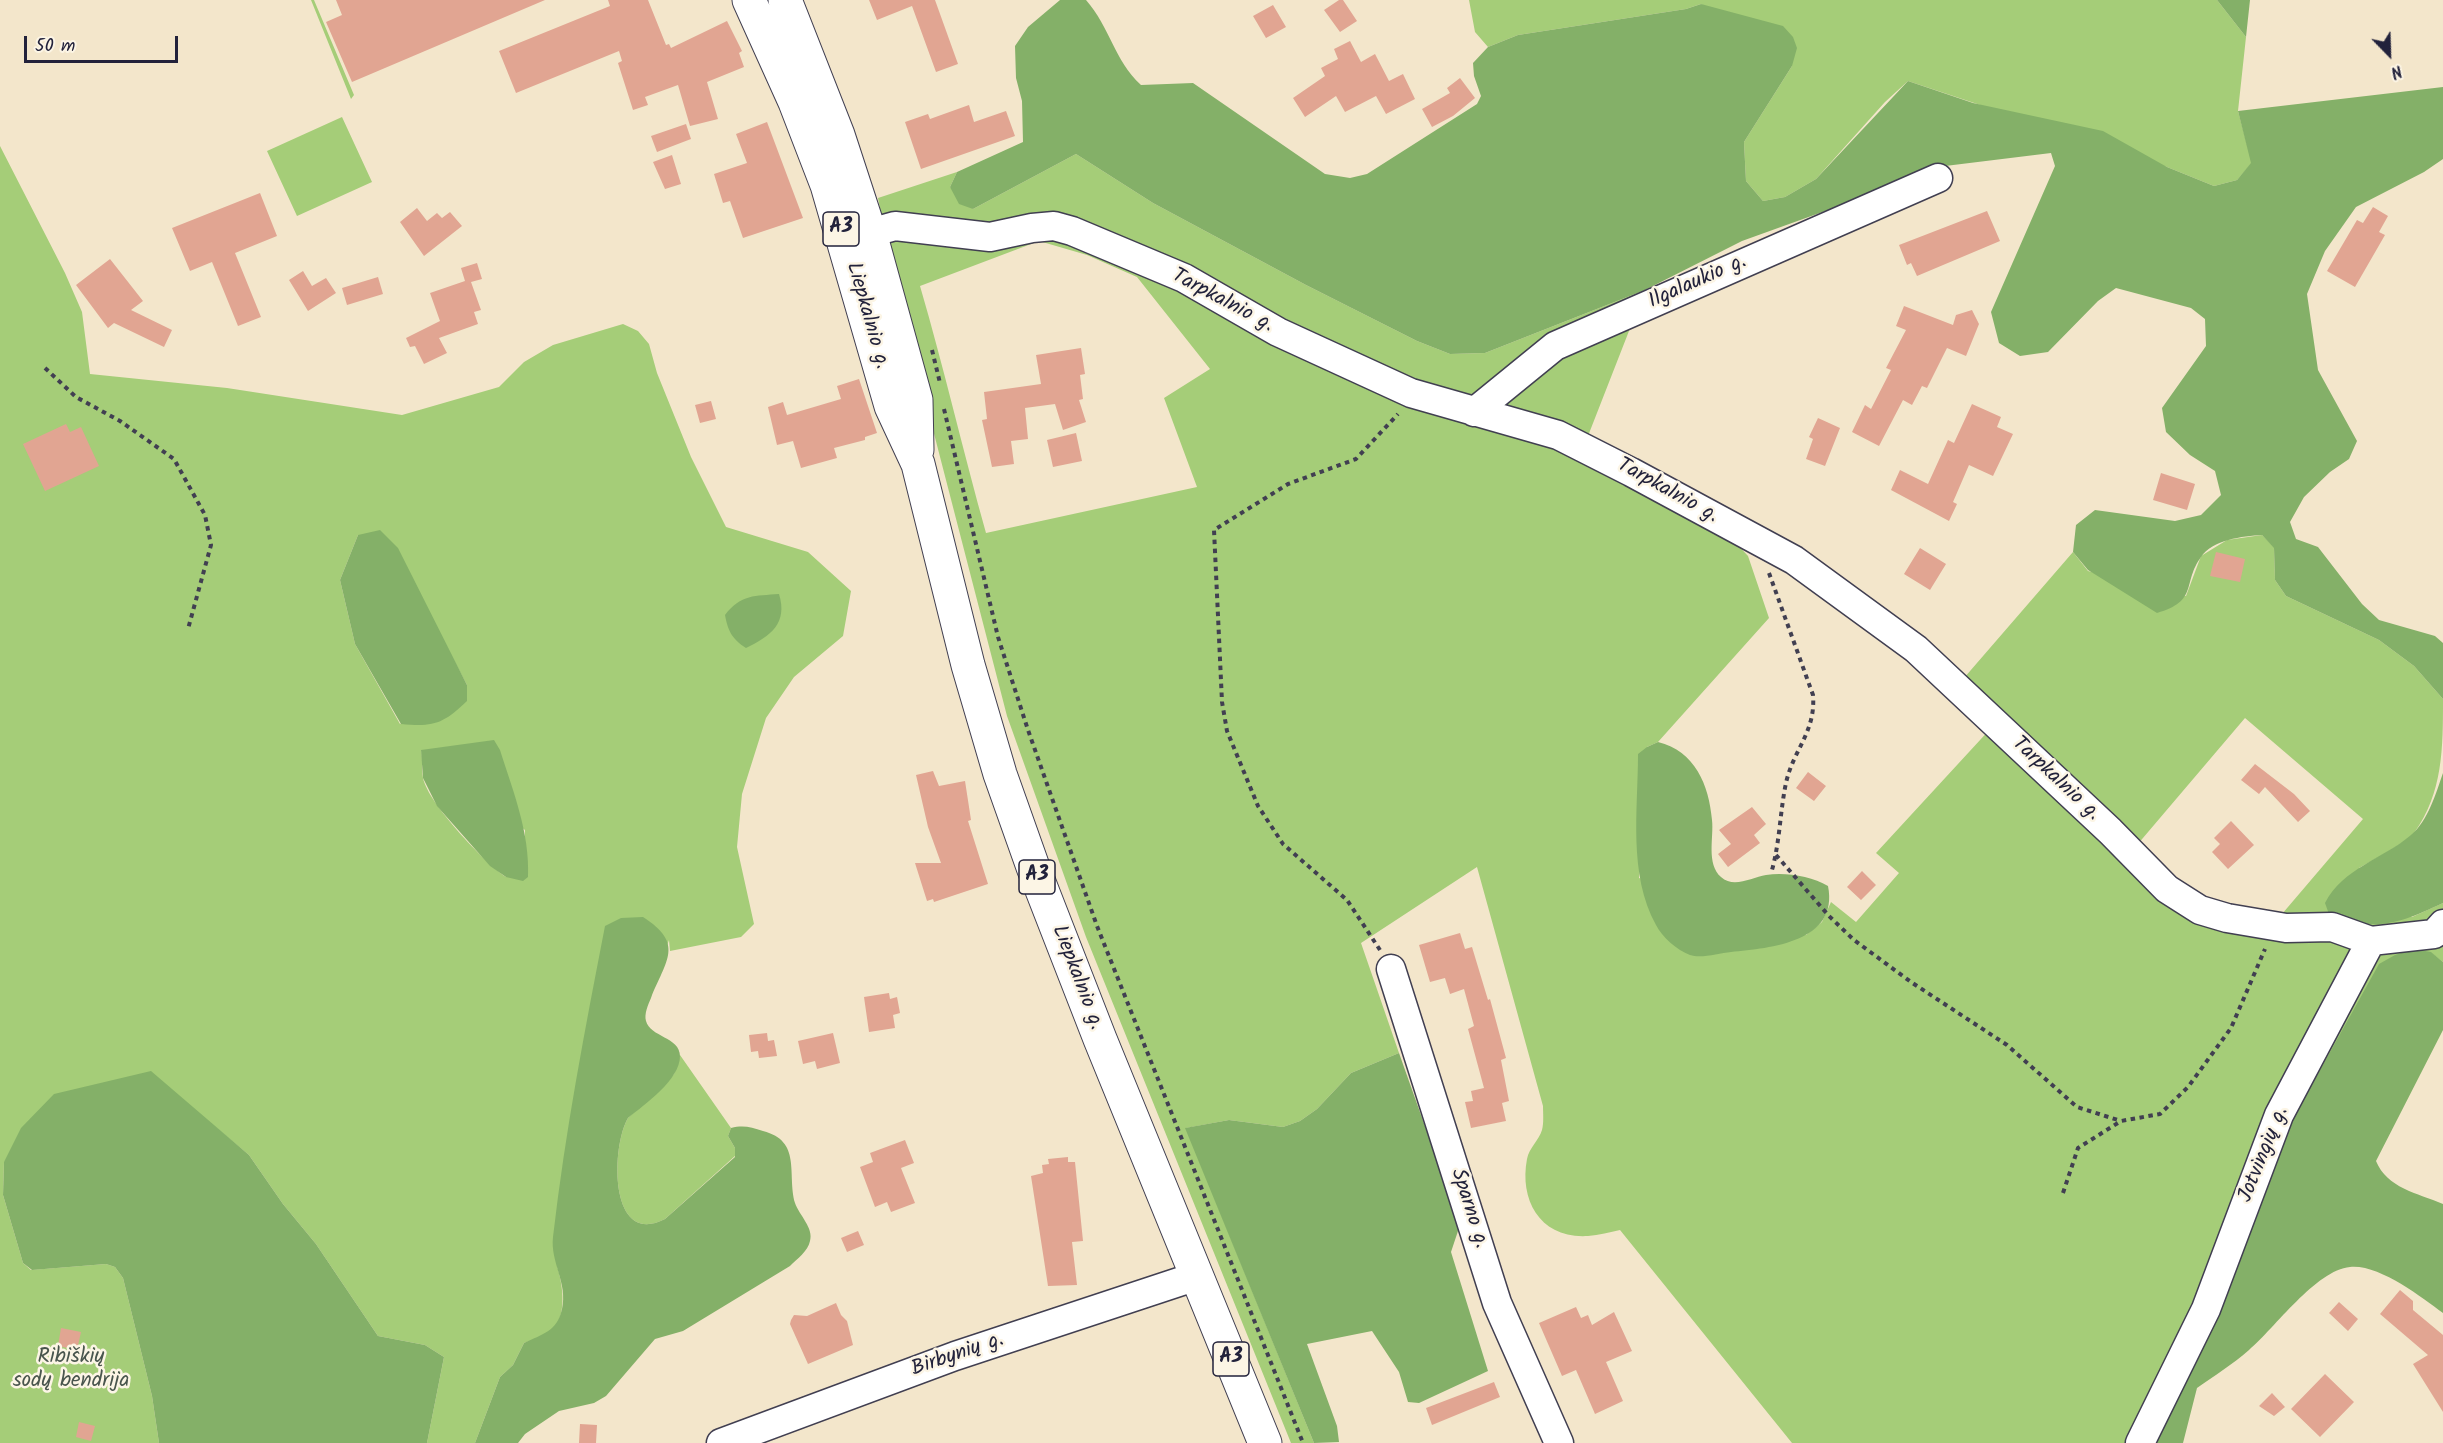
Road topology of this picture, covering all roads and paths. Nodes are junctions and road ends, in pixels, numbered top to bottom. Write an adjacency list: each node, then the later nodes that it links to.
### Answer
1 (749, 0): 11 (main road, Liepkalnio g. / A3)
2 (785, 0): 4 (main road, Liepkalnio g. / A3)
3 (1938, 178): 10 (street, Ilgalaukio g.)
4 (870, 233): 7 (street, Tarpkalnio g.); 11 (main road, Liepkalnio g. / A3)
5 (45, 368): 13 (path)
6 (940, 376): 8 (path)
7 (1412, 393): 10 (street, Tarpkalnio g.); 19 (path)
8 (941, 394)
9 (944, 405): 25 (path)
10 (1474, 412): 12 (street, Tarpkalnio g.)
11 (918, 464): 22 (main road, Liepkalnio g. / A3)
12 (1757, 542): 14 (path); 16 (street, Tarpkalnio g.)
13 (188, 629)
14 (1776, 855): 15 (path); 20 (path)
15 (1772, 870)
16 (2275, 926): 18 (street, Tarpkalnio g.); 20 (path)
17 (2440, 934): 18 (street)
18 (2371, 941): 27 (street, Jotvingių g.)
19 (1392, 969): 26 (street, Sparno g.)
20 (2121, 1121): 21 (path)
21 (2062, 1193)
22 (1197, 1276): 23 (street, Birbynių g.); 24 (main road, Liepkalnio g. / A3)
23 (721, 1443)
24 (1264, 1443)
25 (1303, 1443)
26 (1559, 1443)
27 (2140, 1443)

